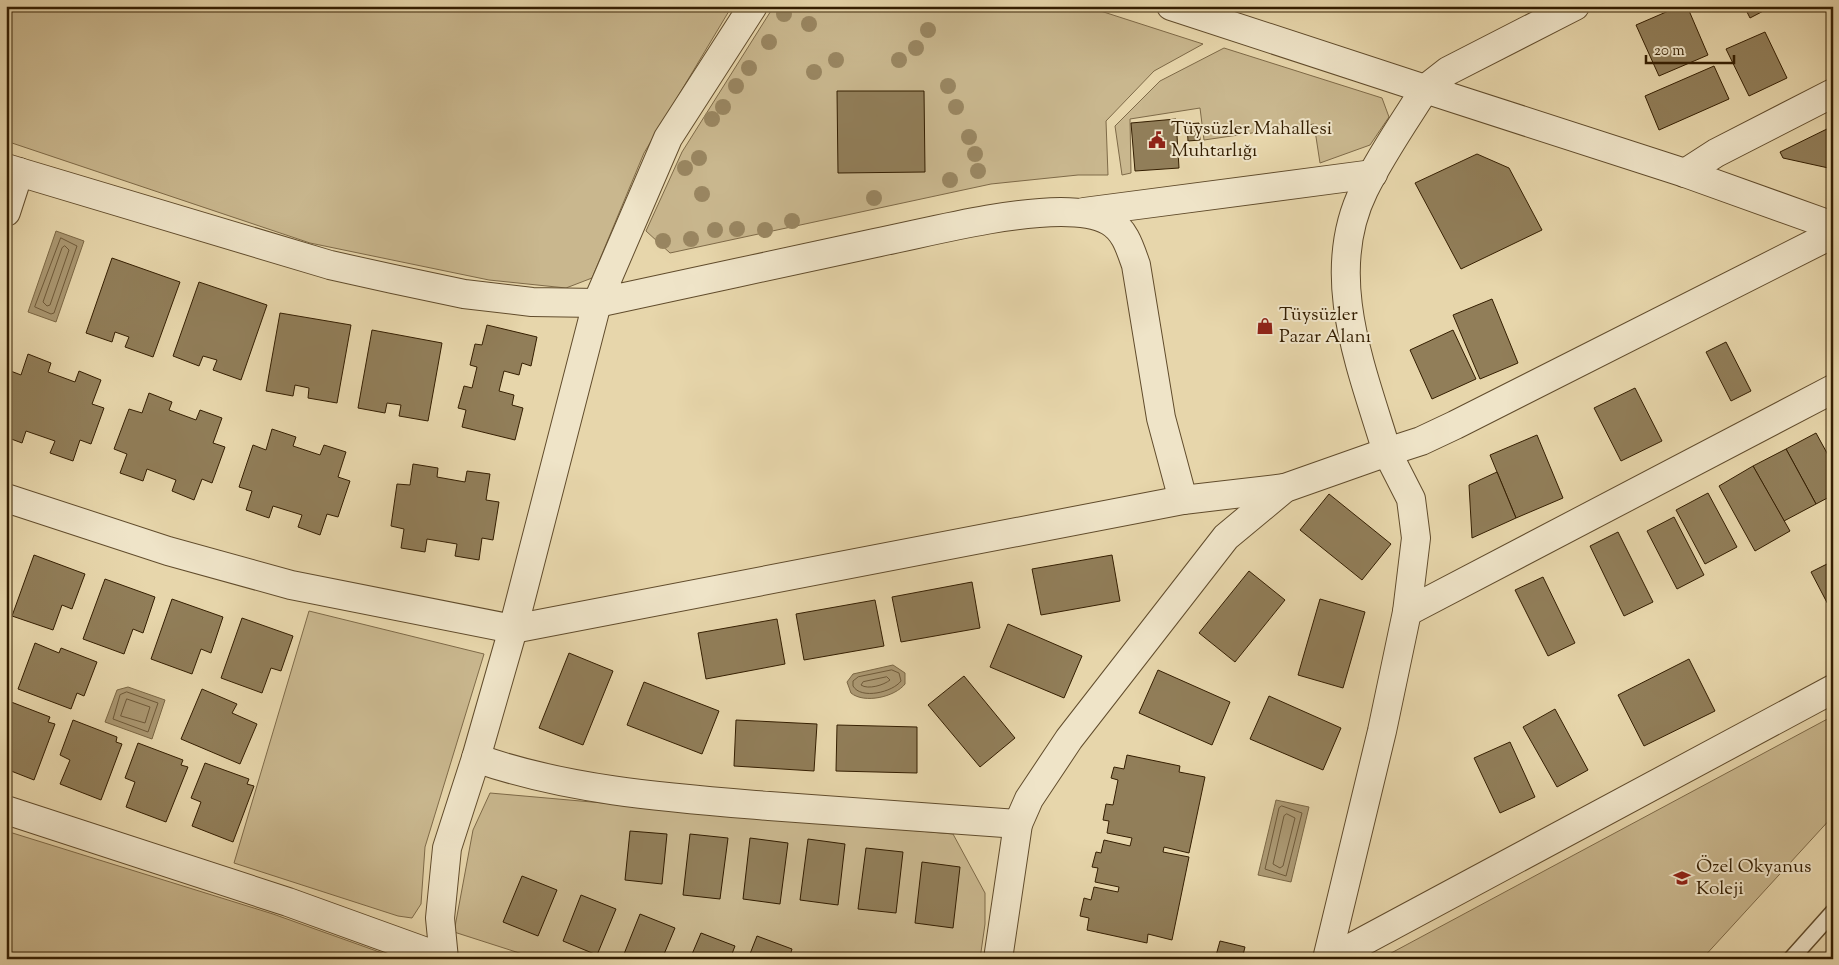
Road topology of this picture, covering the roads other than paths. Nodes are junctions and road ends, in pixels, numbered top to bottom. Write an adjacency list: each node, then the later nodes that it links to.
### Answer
1 (753, 6): 13 (street)
2 (1171, 6): 4 (street)
3 (1575, 6): 4 (street)
4 (1425, 89): 7 (street); 8 (street)
5 (1833, 93): 7 (street)
6 (13, 170): 9 (street); 13 (street)
7 (1686, 173): 11 (street)
8 (1373, 174): 10 (street); 15 (street)
9 (6, 212)
10 (1081, 212): 13 (street); 18 (street)
11 (1833, 226)
12 (1833, 234): 15 (street)
13 (597, 303): 20 (street)
14 (1833, 389): 19 (street)
15 (1387, 452): 16 (street); 19 (street)
16 (1285, 488): 18 (street); 24 (street)
17 (6, 498): 20 (street)
18 (1183, 500): 20 (street)
19 (1407, 612): 28 (street)
20 (513, 629): 22 (street)
21 (1833, 689): 28 (street)
22 (476, 758): 24 (street); 26 (street)
23 (6, 810): 26 (street)
24 (1018, 824): 27 (street)
25 (1833, 912): 29 (lane)
26 (444, 958)
27 (998, 959)
28 (1328, 959)
29 (1791, 959)

